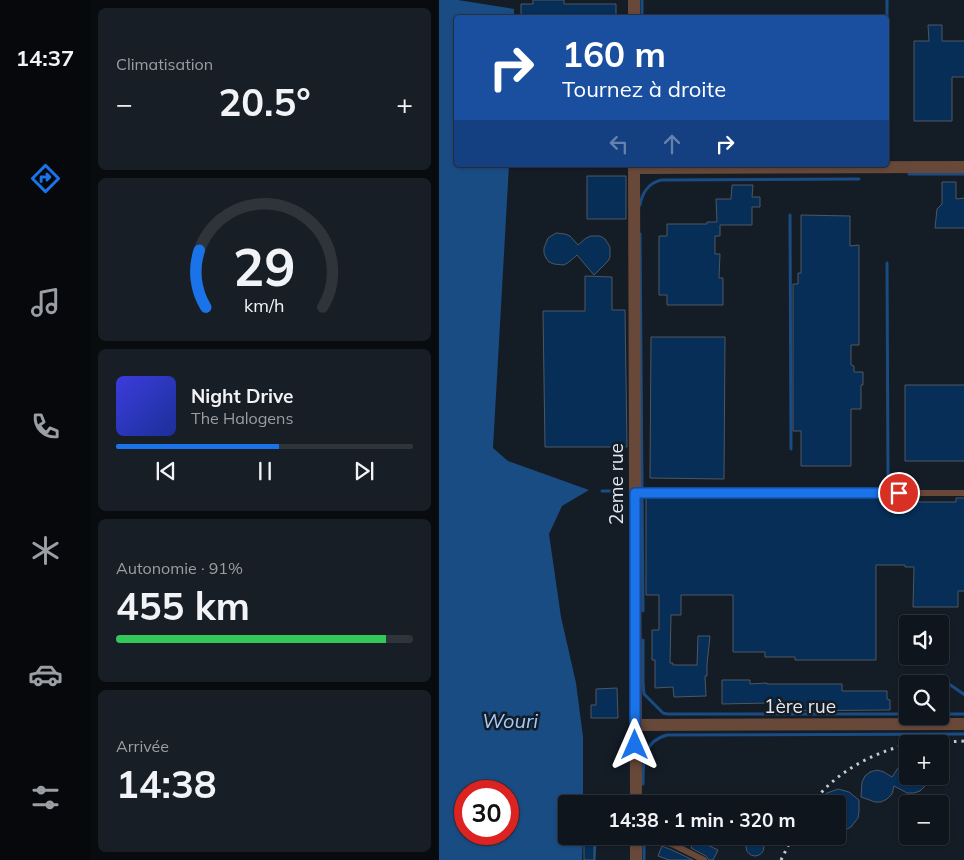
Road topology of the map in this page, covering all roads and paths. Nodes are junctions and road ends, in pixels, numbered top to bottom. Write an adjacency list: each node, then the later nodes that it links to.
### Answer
1 (634, 0): 2 (street)
2 (634, 15)
3 (634, 167): 4 (street); 5 (street, 2eme rue)
4 (964, 167)
5 (635, 493): 6 (lane); 8 (street, 2eme rue)
6 (964, 493)
7 (964, 724): 8 (street, 1ère rue)
8 (635, 725): 9 (street, 2eme rue)
9 (636, 795)
10 (636, 845): 12 (street)
11 (674, 845): 13 (lane)
12 (636, 860)
13 (704, 860)

